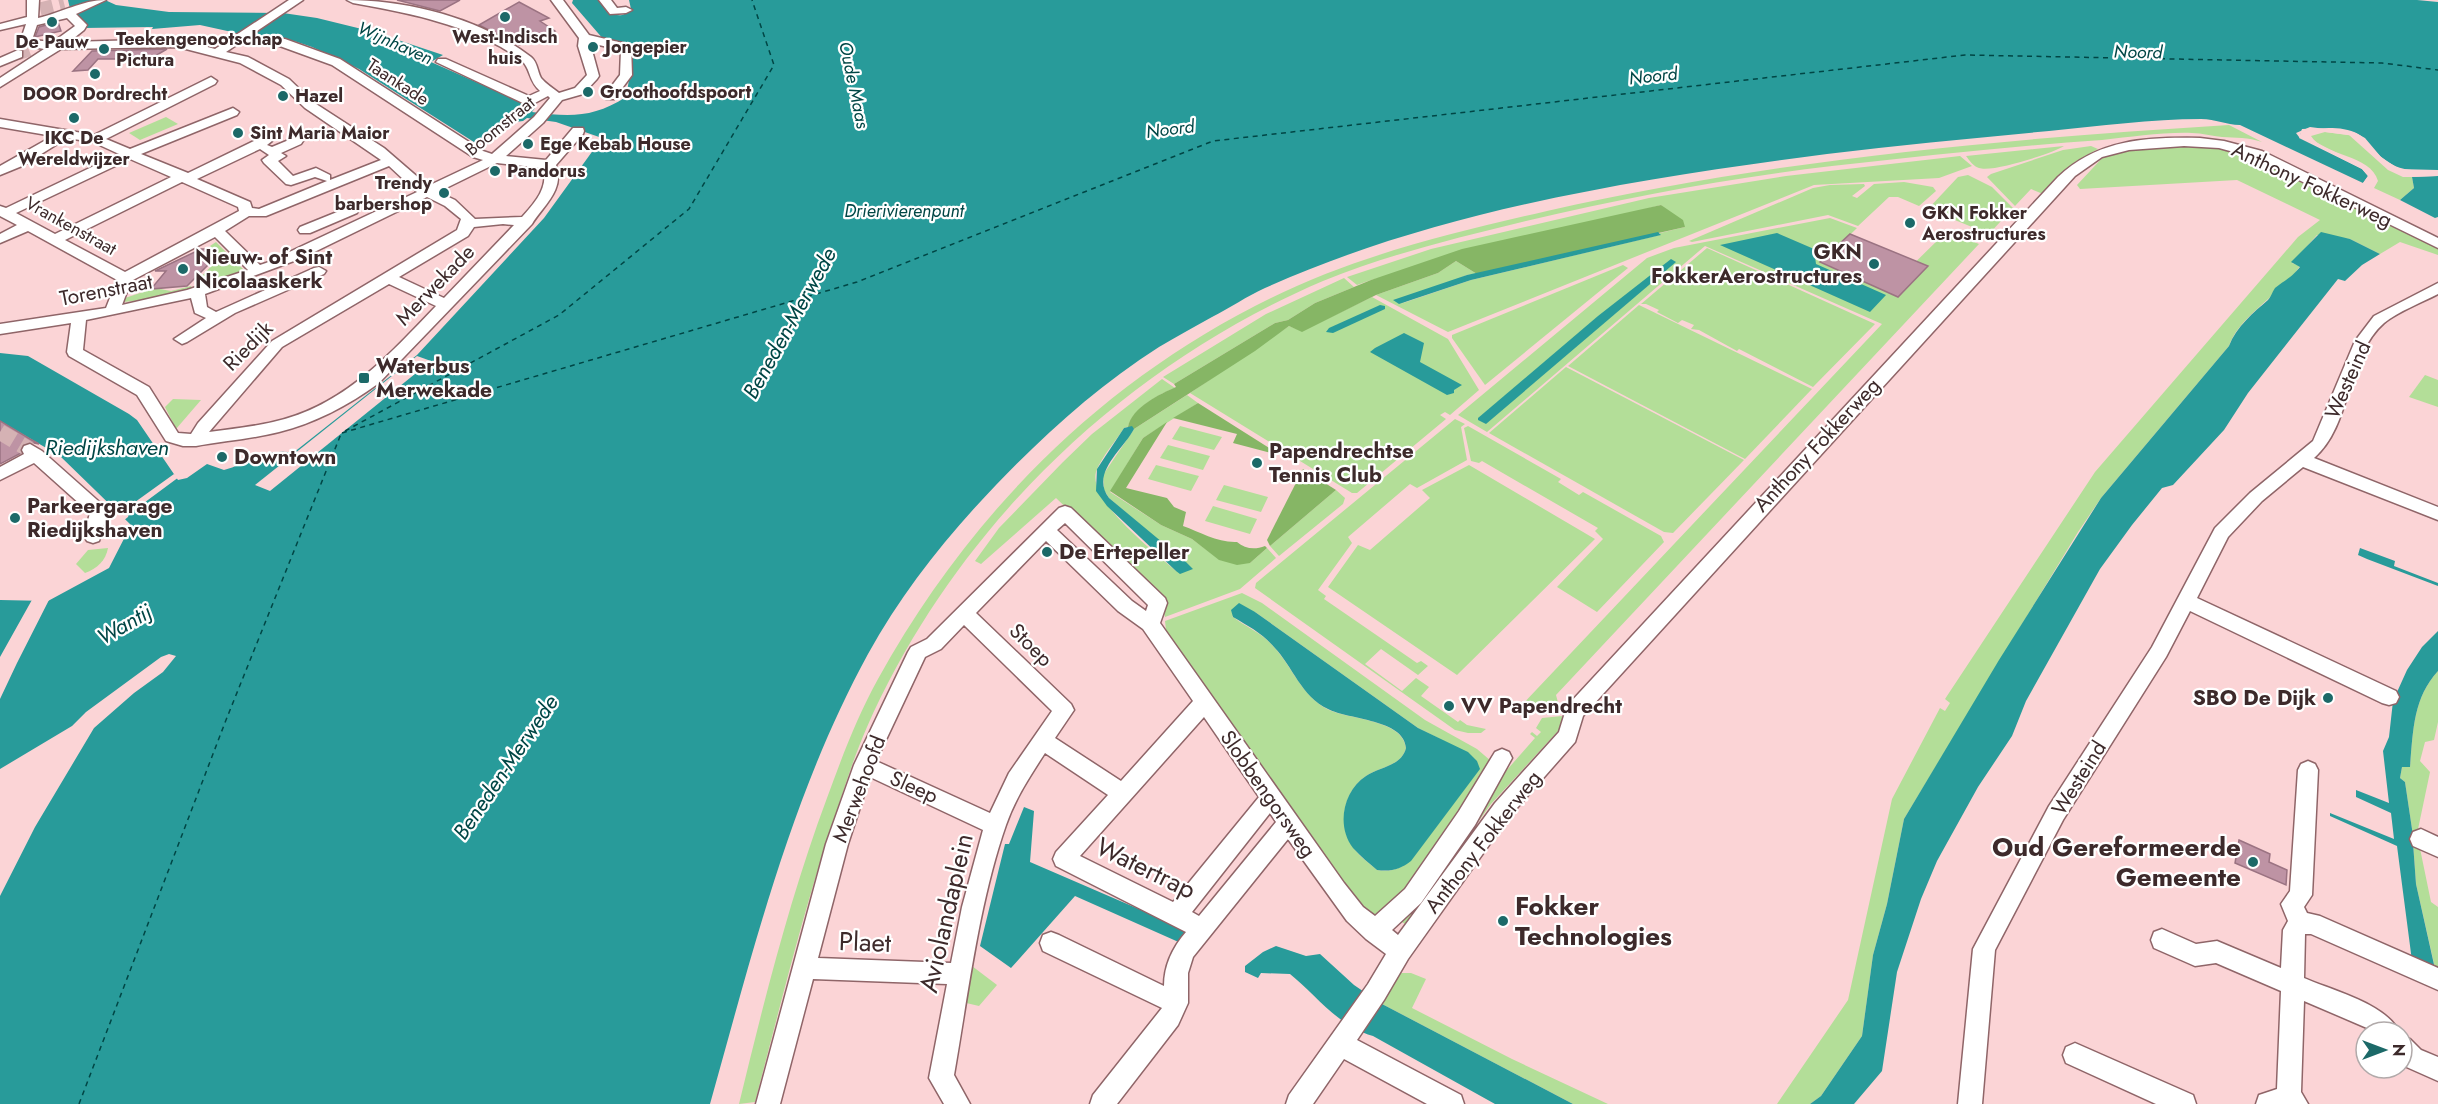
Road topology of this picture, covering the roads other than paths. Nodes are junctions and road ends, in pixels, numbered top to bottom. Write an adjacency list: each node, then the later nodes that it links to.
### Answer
1 (100, 0): 7 (street)
2 (297, 0): 15 (street)
3 (353, 0): 6 (street)
4 (605, 0): 8 (street)
5 (566, 1): 12 (street)
6 (389, 3): 20 (street)
7 (67, 8): 9 (street); 13 (street)
8 (626, 10)
9 (34, 13): 10 (street); 14 (street)
10 (0, 27)
11 (281, 42): 30 (street, Taankade)
12 (585, 42): 20 (street); 21 (street)
13 (57, 46): 14 (street); 15 (street); 19 (street)
14 (28, 50): 16 (street)
15 (218, 52): 31 (street)
16 (0, 62)
17 (442, 62): 20 (street)
18 (211, 81): 26 (street)
19 (0, 82)
20 (553, 94): 30 (street, Boomstraat)
21 (610, 96)
22 (233, 112): 29 (street)
23 (0, 123): 25 (street)
24 (578, 132): 32 (street)
25 (65, 134): 26 (street); 33 (street)
26 (96, 139): 29 (street)
27 (296, 141): 28 (street)
28 (269, 149): 34 (street); 35 (street)
29 (132, 153): 34 (street); 37 (street)
30 (492, 160): 32 (street); 36 (street, Boomstraat)
31 (390, 161): 35 (street); 36 (street)
32 (549, 165): 39 (street, Merwekade)
33 (4, 169)
34 (185, 177): 38 (street); 44 (street)
35 (339, 192): 38 (street); 45 (street)
36 (426, 192): 40 (street); 45 (street, Torenstraat)
37 (3, 211): 41 (street, Vrankenstraat)
38 (246, 212): 42 (street)
39 (527, 221): 40 (street); 53 (street, Merwekade)
40 (472, 224): 49 (street, Riedijk)
41 (28, 225): 43 (street); 44 (street, Vrankenstraat)
42 (216, 230): 47 (street); 50 (street)
43 (0, 239)
44 (56, 239): 50 (street, Vrankenstraat)
45 (321, 243): 47 (street, Torenstraat)
46 (2438, 244): 87 (street, Anthony Fokkerweg)
47 (256, 271): 52 (street, Torenstraat)
48 (319, 271): 56 (street)
49 (386, 277): 53 (street); 61 (street, Riedijk)
50 (125, 278): 54 (street, Vrankenstraat)
51 (2438, 288): 62 (street, Westeind)
52 (197, 291): 54 (street, Torenstraat); 56 (street)
53 (444, 304): 61 (street, Merwekade)
54 (112, 310): 55 (street, Torenstraat)
55 (79, 317): 57 (street, Torenstraat); 61 (street)
56 (218, 318): 59 (street)
57 (25, 326): 58 (street, Torenstraat); 60 (street, Torenstraat)
58 (0, 329)
59 (182, 339)
60 (0, 340)
61 (196, 441)
62 (2303, 460): 64 (street); 67 (street, Westeind)
63 (0, 474): 66 (street)
64 (2438, 514)
65 (1046, 530): 68 (street, Merwehoofd); 69 (street, Slobbengorsweg); 69 (street)
66 (93, 536)
67 (2186, 601): 70 (street); 104 (street, Westeind)
68 (964, 614): 72 (street, Stoep); 75 (street, Merwehoofd)
69 (1150, 624): 71 (street, Slobbengorsweg)
70 (2390, 697)
71 (1204, 703): 77 (street); 78 (street, Slobbengorsweg)
72 (1064, 710): 73 (street, Aviolandaplein)
73 (1043, 741): 77 (street); 80 (street, Aviolandaplein)
74 (1502, 758): 83 (street)
75 (864, 765): 80 (street, Sleep); 88 (street, Merwehoofd)
76 (2308, 770): 82 (street)
77 (1121, 793): 81 (street, Watertrap)
78 (1271, 797): 79 (street, Slobbengorsweg); 81 (street)
79 (1288, 823): 83 (street, Slobbengorsweg); 84 (street)
80 (995, 825): 89 (street, Aviolandaplein)
81 (1177, 914): 84 (street, Watertrap)
82 (2300, 924): 90 (street); 91 (street)
83 (1374, 932): 87 (street, Slobbengorsweg)
84 (1200, 933): 92 (street)
85 (2163, 940): 91 (street)
86 (1051, 943): 92 (street)
87 (1400, 951): 94 (street, Anthony Fokkerweg)
88 (803, 968): 89 (street, Plaet); 99 (street, Merwehoofd)
89 (960, 974): 100 (street, Aviolandaplein)
90 (2438, 979)
91 (2291, 983): 93 (street); 98 (street)
92 (1176, 1003): 101 (street)
93 (2375, 1020)
94 (1344, 1038): 102 (street, Anthony Fokkerweg); 103 (street)
95 (2075, 1055): 105 (street)
96 (2414, 1059): 97 (street)
97 (2438, 1069)
98 (2284, 1102)
99 (768, 1104)
100 (958, 1104)
101 (1102, 1104)
102 (1298, 1104)
103 (1452, 1104)
104 (1970, 1104)
105 (2184, 1104)

